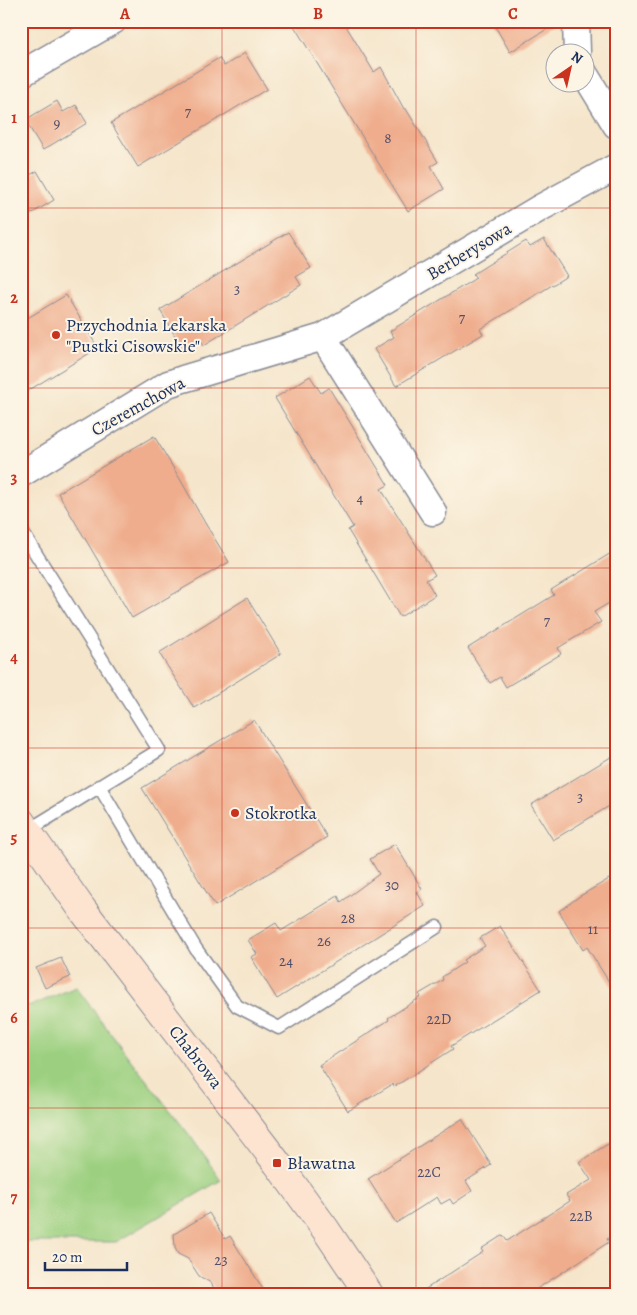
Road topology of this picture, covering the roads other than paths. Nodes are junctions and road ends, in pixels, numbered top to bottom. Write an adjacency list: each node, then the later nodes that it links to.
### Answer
1 (113, 21): 4 (street)
2 (576, 21): 3 (street)
3 (577, 42)
4 (21, 74)
5 (594, 89): 6 (street)
6 (616, 125)
7 (616, 167): 8 (street, Berberysowa)
8 (323, 337): 9 (street, Czeremchowa); 10 (street)
9 (21, 474)
10 (433, 512)
11 (21, 530): 12 (lane)
12 (99, 786): 13 (lane); 14 (lane)
13 (24, 826): 15 (street, Chabrowa)
14 (437, 927)
15 (369, 1294)

